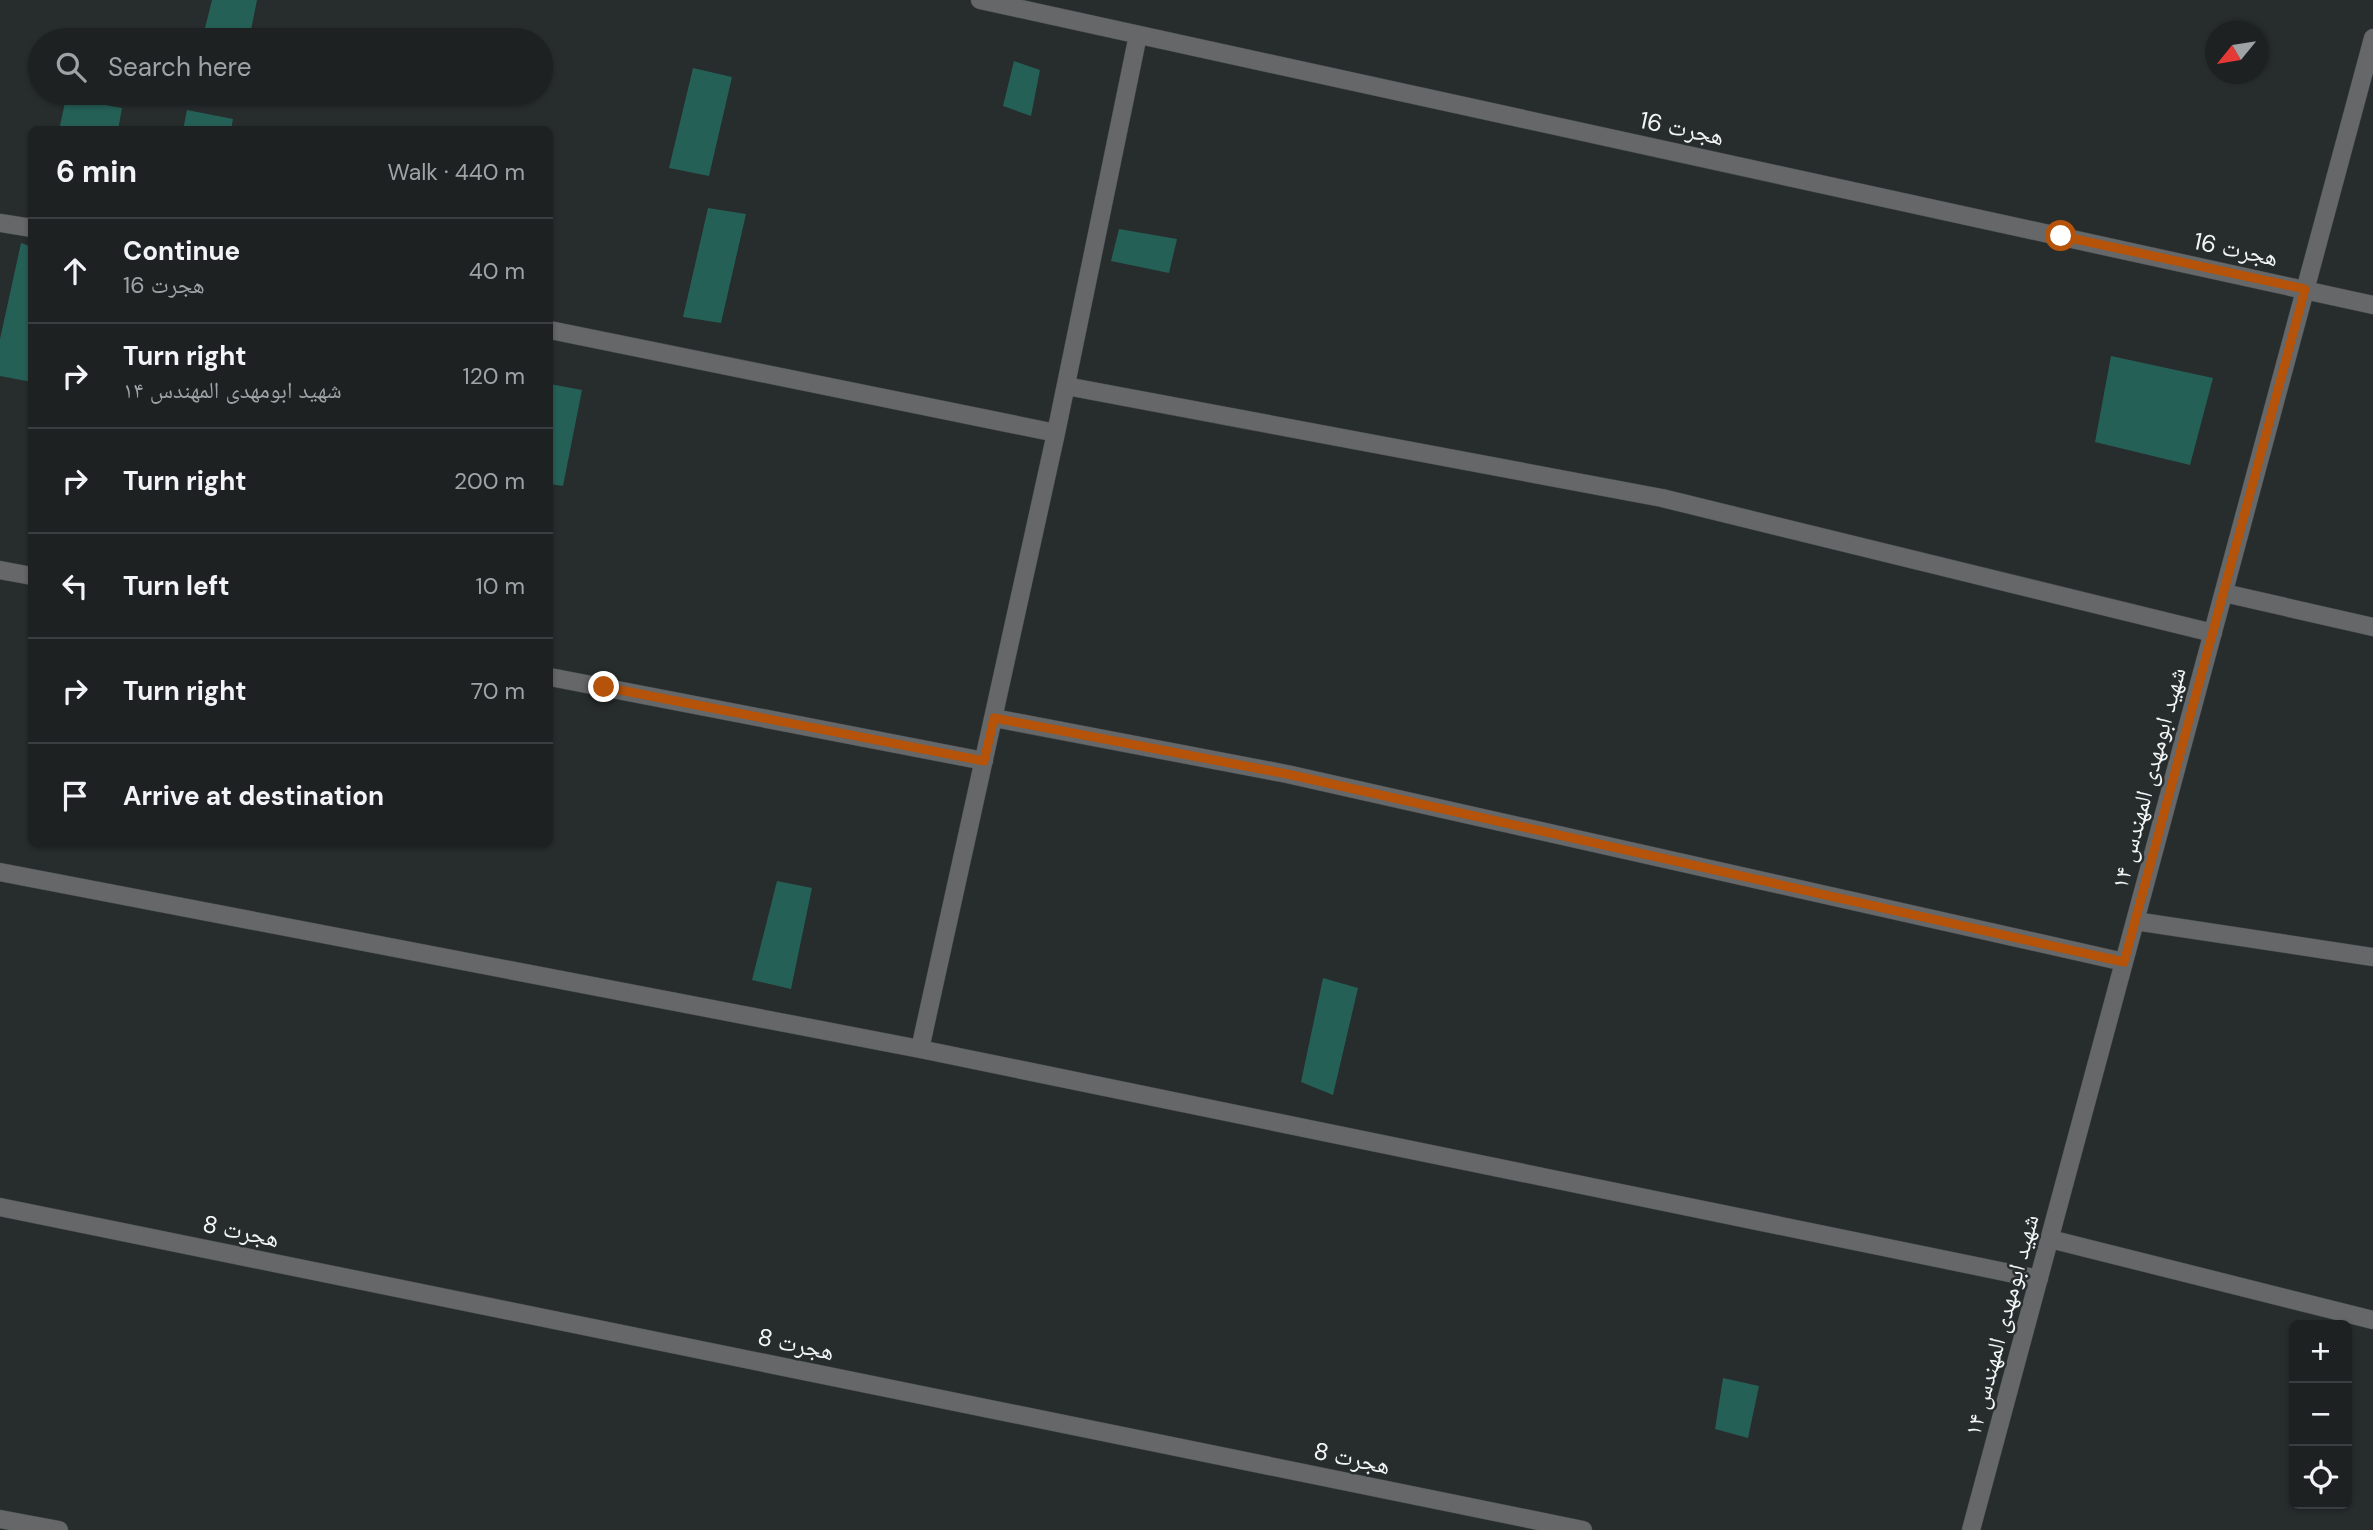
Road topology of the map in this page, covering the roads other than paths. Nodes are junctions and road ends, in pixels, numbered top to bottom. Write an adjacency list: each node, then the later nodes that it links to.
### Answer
1 (979, 0): 2 (street, هجرت 16)
2 (1053, 8): 3 (street, هجرت 16)
3 (1138, 35): 7 (street, هجرت 16); 10 (street)
4 (2373, 38): 7 (street, شهید ابومهدی المهندس ۱۴)
5 (0, 223): 6 (street)
6 (28, 227)
7 (2305, 289): 8 (street, هجرت 16); 14 (street, شهید ابومهدی المهندس ۱۴)
8 (2373, 305)
9 (553, 331): 11 (street)
10 (1066, 386): 11 (street); 16 (street)
11 (1056, 433): 18 (street)
12 (0, 570): 13 (street)
13 (28, 575)
14 (2224, 593): 15 (street); 16 (street, شهید ابومهدی المهندس ۱۴)
15 (2373, 627)
16 (2213, 633): 21 (street, شهید ابومهدی المهندس ۱۴)
17 (553, 678): 19 (street)
18 (994, 718): 19 (street); 23 (street)
19 (984, 761): 24 (street)
20 (0, 872): 24 (street)
21 (2135, 921): 22 (street); 23 (street, شهید ابومهدی المهندس ۱۴)
22 (2373, 957)
23 (2124, 962): 26 (street, شهید ابومهدی المهندس ۱۴)
24 (920, 1049): 27 (street)
25 (0, 1207): 31 (street, هجرت 8)
26 (2050, 1239): 27 (street, شهید ابومهدی المهندس ۱۴); 28 (street)
27 (2039, 1279): 32 (street, شهید ابومهدی المهندس ۱۴)
28 (2373, 1320)
29 (0, 1519): 30 (street)
30 (59, 1530)
31 (1583, 1530)
32 (1971, 1530)

